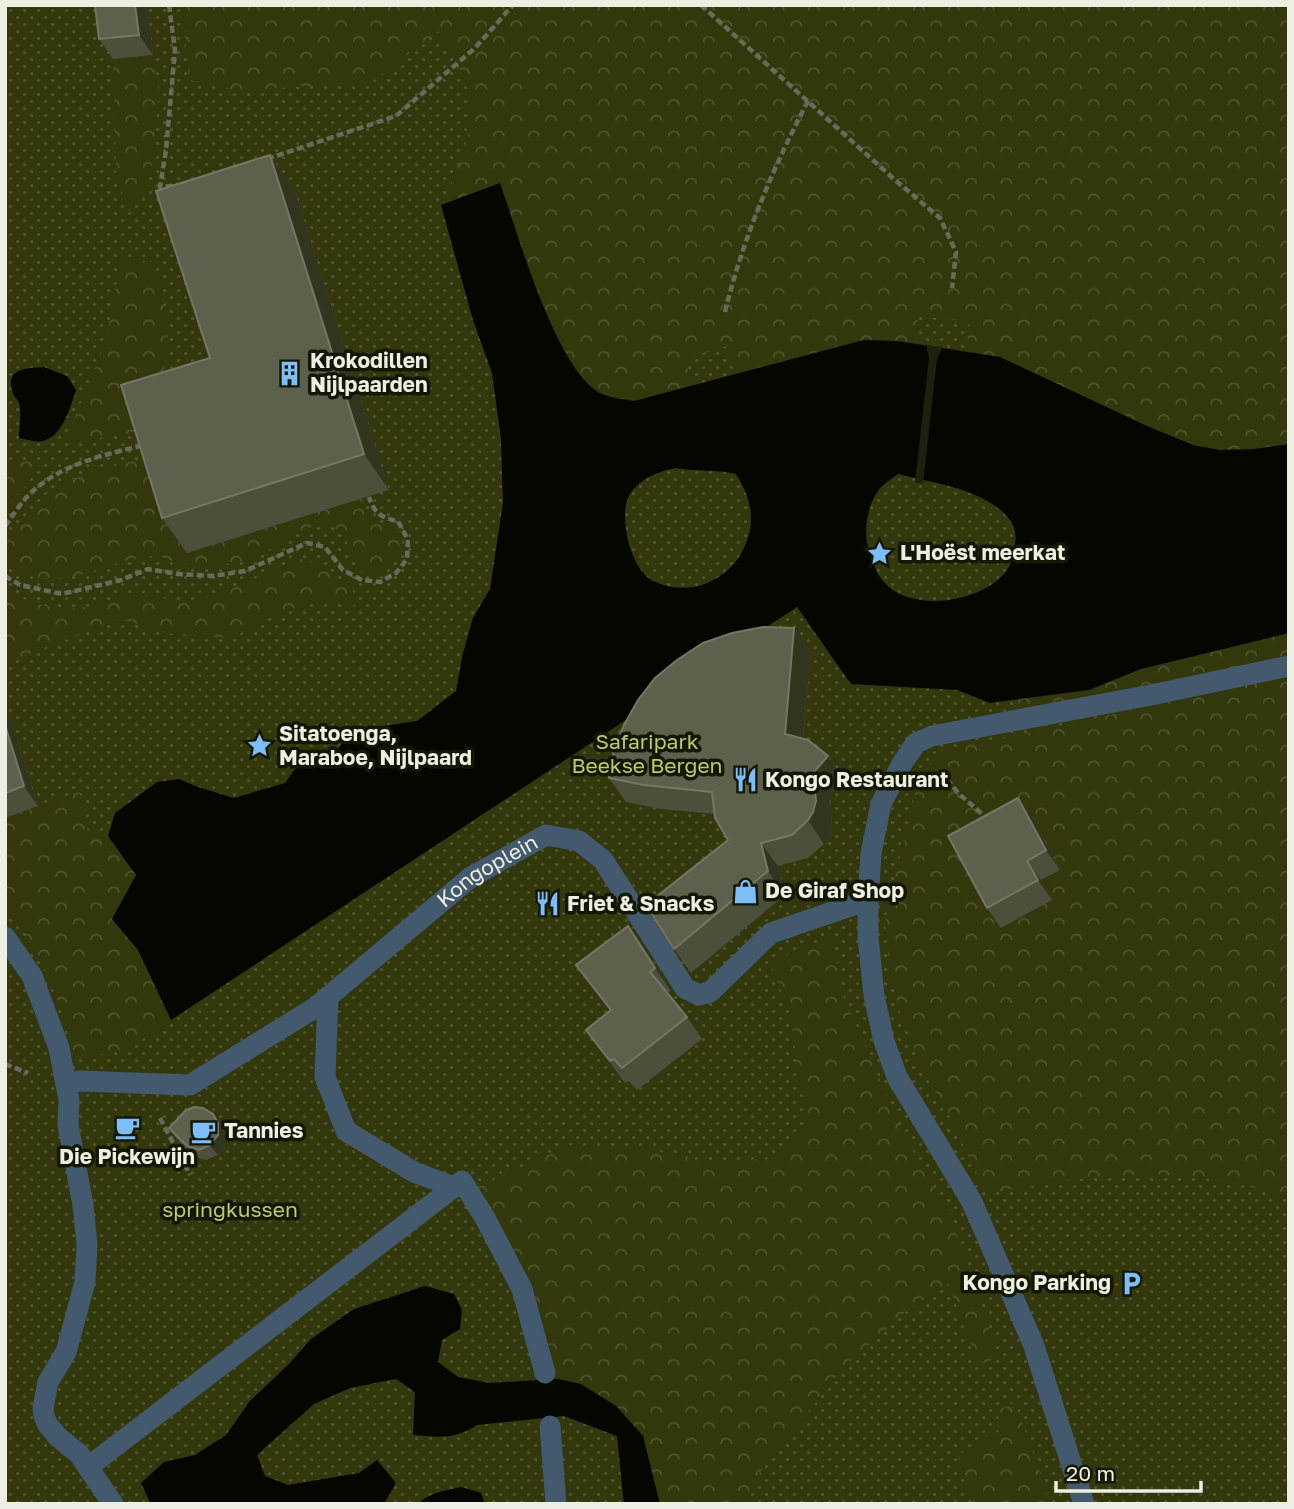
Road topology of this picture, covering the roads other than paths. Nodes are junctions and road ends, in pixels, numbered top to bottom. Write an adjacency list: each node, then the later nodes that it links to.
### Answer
1 (1289, 666): 2 (street)
2 (868, 900): 4 (street, Kongoplein); 12 (street)
3 (5, 937): 5 (street)
4 (328, 997): 5 (street, Kongoplein); 6 (street)
5 (66, 1084): 9 (street)
6 (454, 1187): 7 (street); 9 (street)
7 (545, 1373)
8 (550, 1426): 11 (street)
9 (88, 1467): 10 (street)
10 (113, 1504)
11 (556, 1504)
12 (1084, 1504)

